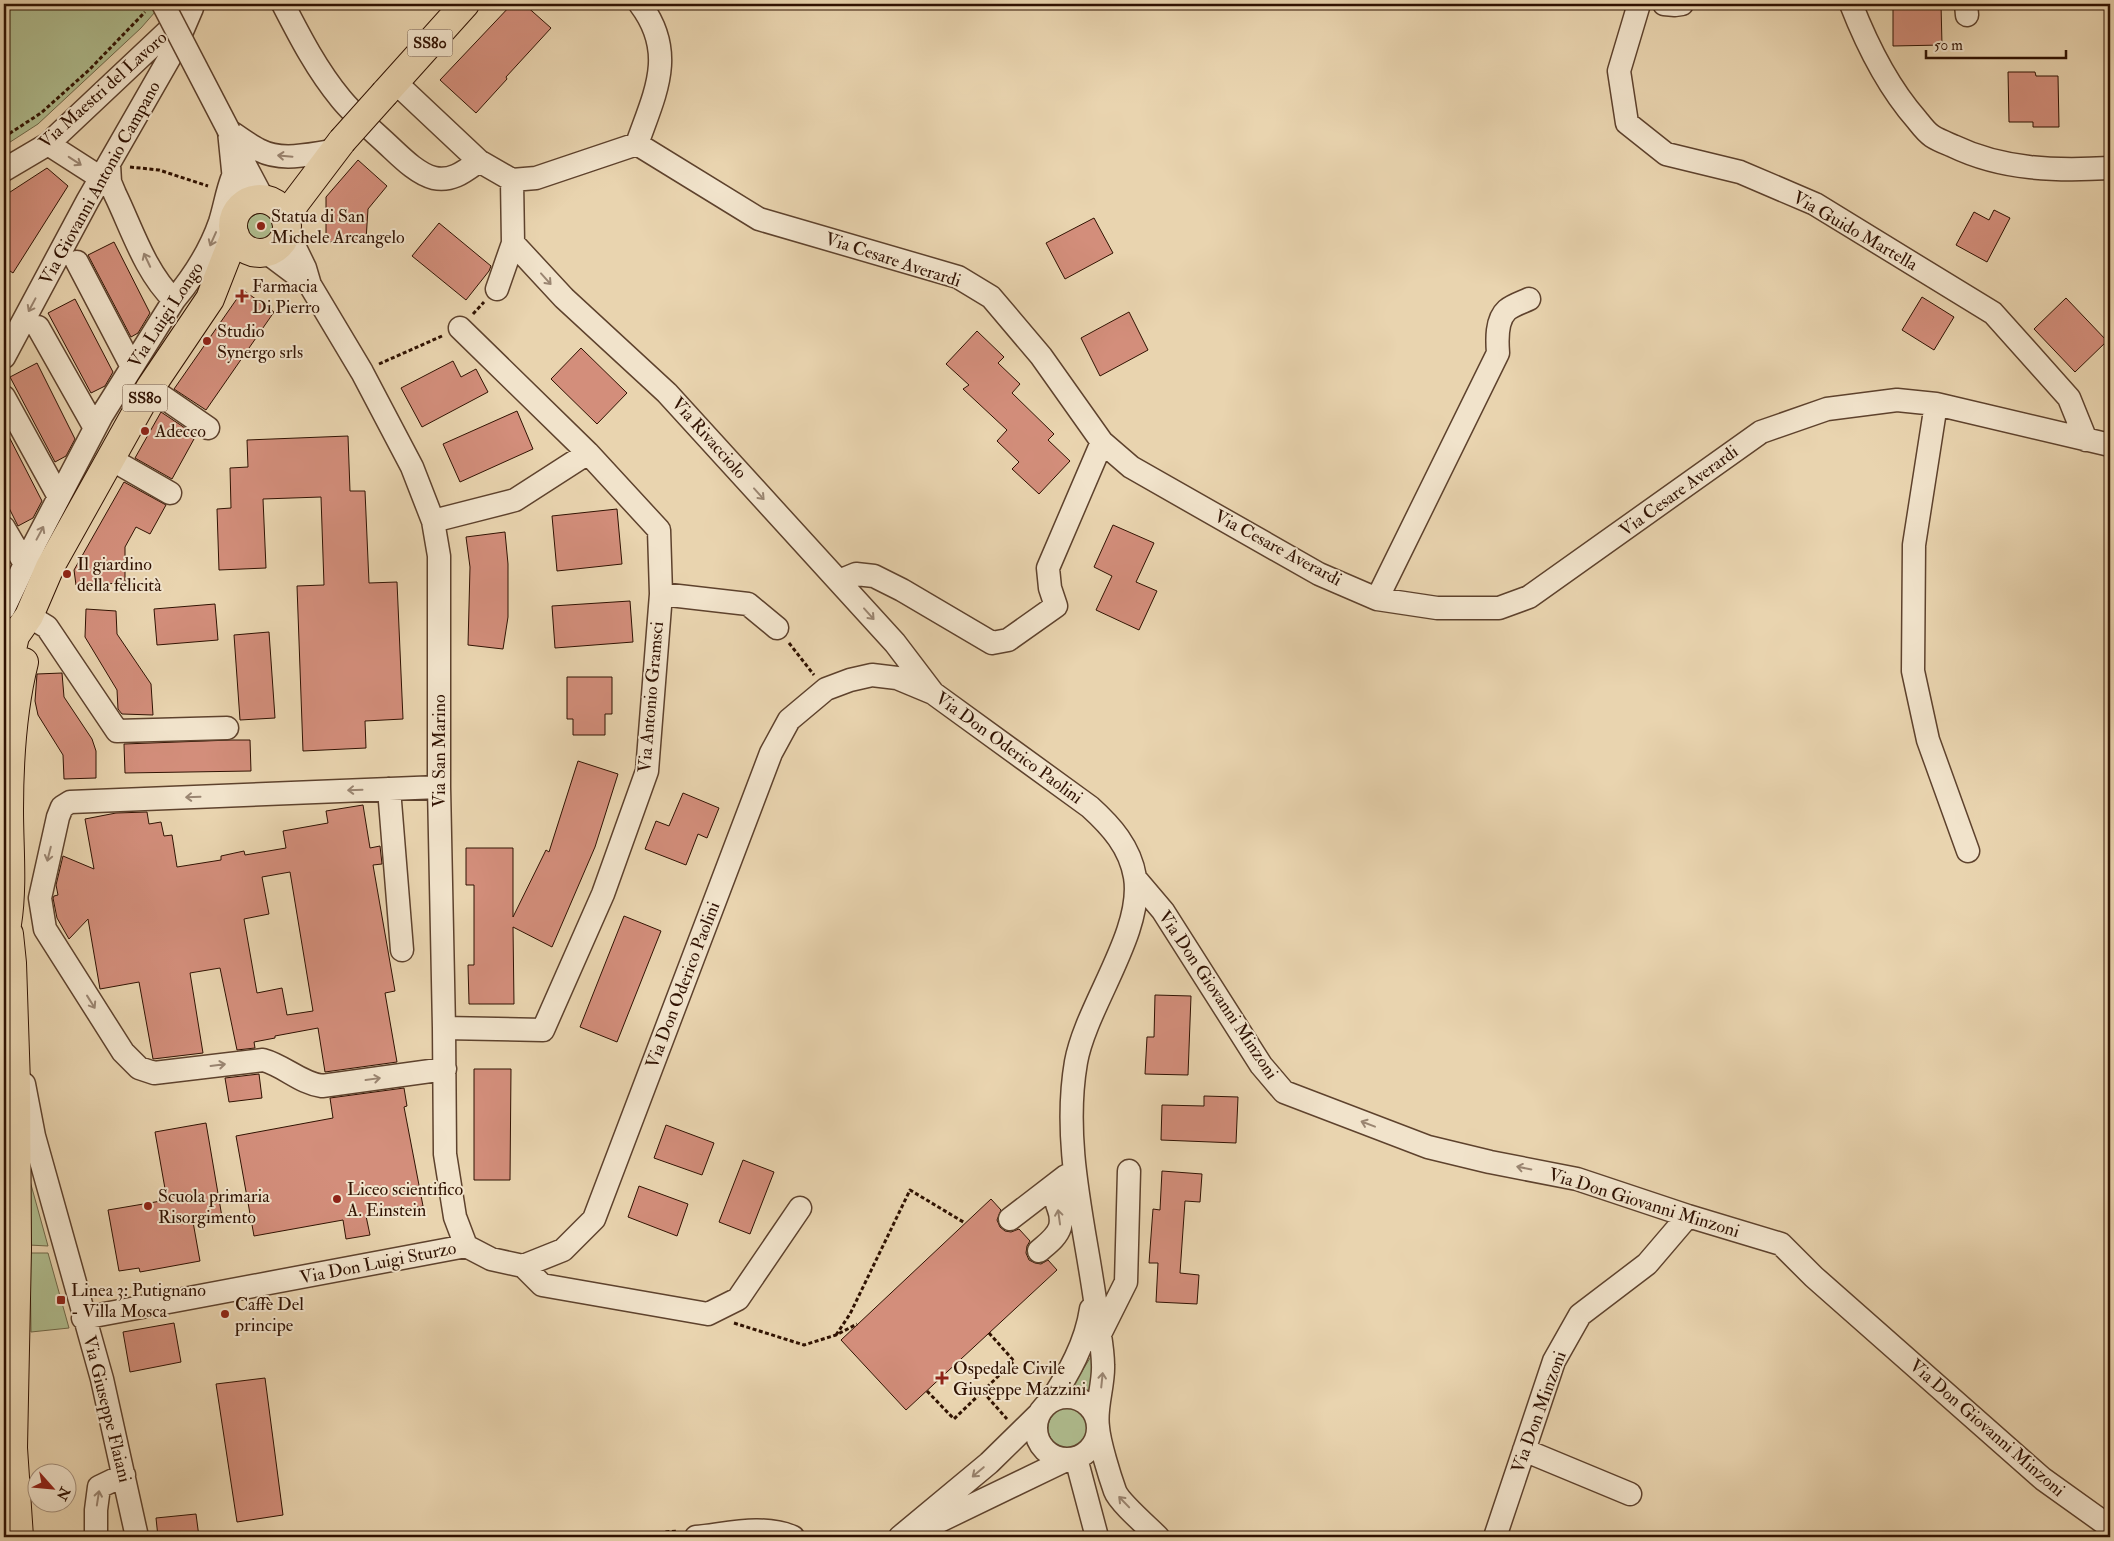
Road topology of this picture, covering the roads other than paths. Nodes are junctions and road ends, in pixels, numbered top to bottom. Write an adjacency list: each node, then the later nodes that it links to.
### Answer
1 (283, 4): 15 (street)
2 (465, 4): 10 (main road, SS80)
3 (640, 4): 13 (street)
4 (1639, 4): 41 (street, Via Guido Martella)
5 (1664, 4): 6 (street)
6 (1682, 4)
7 (1850, 4): 16 (street)
8 (195, 6): 12 (street, Via Maestri del Lavoro); 18 (street, Via Giovanni Antonio Campano)
9 (155, 7): 11 (street, bridge)
10 (390, 88): 14 (main road, SS80, bridge); 15 (street)
11 (229, 131): 14 (street, one-way to 11); 20 (street); 21 (street)
12 (48, 144): 17 (street, Via Maestri del Lavoro); 18 (street, one-way to 18)
13 (638, 144): 19 (street); 42 (street, Via Cesare Averardi)
14 (338, 146): 21 (main road, SS80); 22 (main road, SS80)
15 (479, 161): 19 (street)
16 (2110, 168)
17 (4, 170)
18 (108, 179): 31 (street, one-way to 18); 34 (street, Via Giovanni Antonio Campano, one-way to 34)
19 (512, 180): 24 (street)
20 (230, 184): 23 (street); 31 (street, Via Luigi Longo, one-way to 31)
21 (265, 199): 22 (main road); 23 (main road, SS80)
22 (286, 225): 25 (main road, SS80); 27 (street, Via San Marino)
23 (234, 226): 25 (main road); 29 (main road, SS80)
24 (513, 243): 28 (street); 51 (street, Via Rivacciolo, one-way to 51)
25 (264, 252): 27 (street, Via San Marino); 29 (main road, SS80)
26 (77, 262): 35 (street)
27 (310, 285): 48 (street, Via San Marino)
28 (497, 289)
29 (210, 299): 36 (main road, SS80)
30 (1529, 299): 53 (street)
31 (174, 300): 35 (street, Via Luigi Longo)
32 (38, 327): 39 (street)
33 (460, 328): 44 (street, Via Antonio Gramsci)
34 (4, 357)
35 (132, 367): 39 (street, Via Luigi Longo)
36 (146, 395): 40 (street); 45 (main road, SS80)
37 (4, 397): 47 (street)
38 (1936, 404): 41 (street, Via Cesare Averardi); 53 (street, Via Cesare Averardi); 61 (street)
39 (95, 428): 47 (street, Via Luigi Longo)
40 (203, 432)
41 (2086, 440): 43 (street, Via Cesare Averardi)
42 (1102, 442): 51 (street); 53 (street, Via Cesare Averardi)
43 (2110, 445)
44 (588, 453): 48 (street); 52 (street, Via Antonio Gramsci)
45 (109, 458): 46 (street); 54 (main road, SS80)
46 (170, 493)
47 (59, 497): 50 (street, Via Luigi Longo, one-way to 47)
48 (433, 521): 59 (street, Via San Marino)
49 (4, 528): 50 (street)
50 (25, 564): 54 (street, Via Luigi Longo)
51 (838, 581): 57 (street, Via Rivacciolo, one-way to 57)
52 (661, 594): 55 (street); 65 (street, Via Antonio Gramsci)
53 (1377, 599)
54 (16, 612): 56 (main road, SS80); 58 (street); 63 (main road, SS80)
55 (778, 628)
56 (4, 685)
57 (934, 692): 62 (street, Via Don Oderico Paolini); 77 (street, Via Don Oderico Paolini)
58 (227, 728)
59 (439, 787): 60 (street); 65 (street, Via San Marino)
60 (389, 789): 64 (street); 67 (street, one-way to 67)
61 (1968, 851)
62 (1135, 878): 71 (street, Via Don Oderico Paolini); 73 (street, Via Don Giovanni Minzoni, one-way to 62)
63 (6, 930): 66 (main road, Via Giuseppe Flaiani / SS80)
64 (402, 950)
65 (444, 1028): 67 (street, Via San Marino)
66 (9, 1048): 68 (main road, SS80); 69 (street, Via Giuseppe Flaiani)
67 (445, 1069): 75 (street, Via San Marino)
68 (15, 1110): 69 (street, Via Giuseppe Flaiani); 90 (main road, SS80)
69 (34, 1136): 79 (street, Via Giuseppe Flaiani)
70 (1129, 1171): 80 (street)
71 (1075, 1177): 74 (street); 76 (street, one-way to 71); 78 (street, Via Don Oderico Paolini)
72 (800, 1208): 77 (street)
73 (1688, 1216): 84 (street, Via Don Minzoni); 89 (street, Via Don Giovanni Minzoni)
74 (1010, 1219)
75 (466, 1246): 77 (street); 79 (street, Via Don Luigi Sturzo)
76 (1039, 1251)
77 (523, 1266)
78 (1094, 1286): 80 (street); 81 (street)
79 (84, 1318): 86 (street, Via Giuseppe Flaiani)
80 (1100, 1334): 82 (street, one-way to 80)
81 (1045, 1408): 82 (street); 83 (street); 85 (street)
82 (1098, 1426): 85 (street); 98 (street, one-way to 82)
83 (1011, 1430): 87 (street); 95 (street, one-way to 95)
84 (1524, 1450): 88 (street); 99 (street, Via Don Minzoni)
85 (1072, 1458): 87 (street); 97 (street)
86 (124, 1475): 91 (street, one-way to 86); 92 (street, Via Giuseppe Flaiani)
87 (1019, 1483): 96 (street)
88 (1630, 1494)
89 (2110, 1527)
90 (20, 1537)
91 (96, 1537)
92 (137, 1537)
93 (696, 1537): 94 (street)
94 (793, 1537)
95 (900, 1537)
96 (909, 1537)
97 (1097, 1537)
98 (1158, 1537)
99 (1495, 1537)

